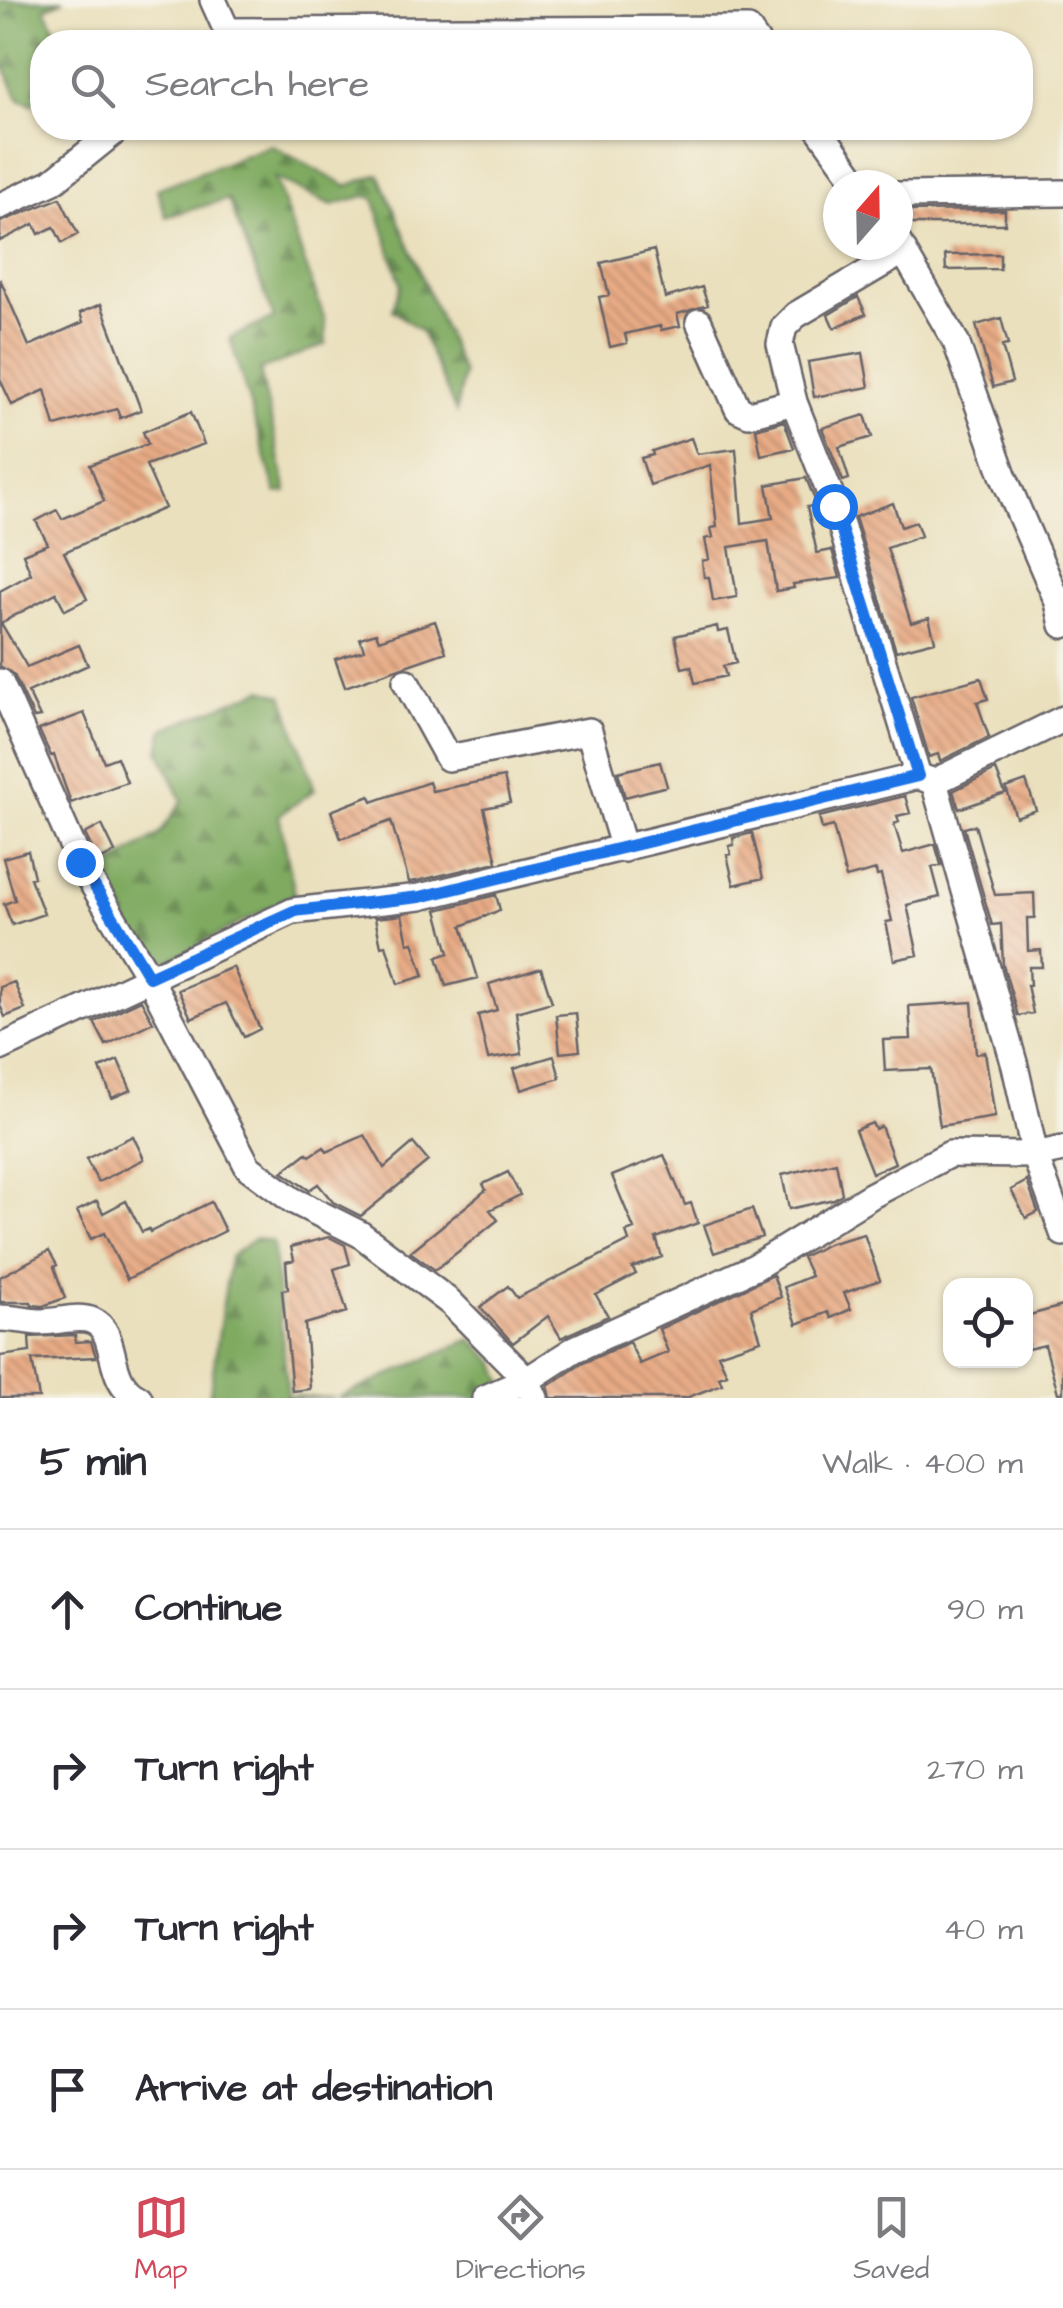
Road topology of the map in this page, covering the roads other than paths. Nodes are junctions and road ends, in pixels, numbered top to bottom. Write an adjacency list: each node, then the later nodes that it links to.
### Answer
1 (213, 0): 2 (street)
2 (219, 30)
3 (104, 140): 8 (street)
4 (827, 140): 5 (street)
5 (849, 170)
6 (1063, 193): 7 (street)
7 (913, 195)
8 (0, 206)
9 (879, 260): 12 (street)
10 (909, 260): 13 (street)
11 (699, 322): 12 (street)
12 (794, 402): 17 (street)
13 (1063, 625)
14 (0, 682): 19 (street)
15 (406, 682): 18 (street)
16 (1063, 718): 17 (street)
17 (926, 779): 18 (street); 22 (street)
18 (624, 849): 19 (street)
19 (149, 977): 20 (street); 25 (street)
20 (0, 1048)
21 (1063, 1149): 22 (street)
22 (1034, 1155): 23 (street); 25 (street)
23 (1063, 1234)
24 (0, 1318): 26 (street)
25 (531, 1389): 27 (street)
26 (125, 1394)
27 (486, 1398)

